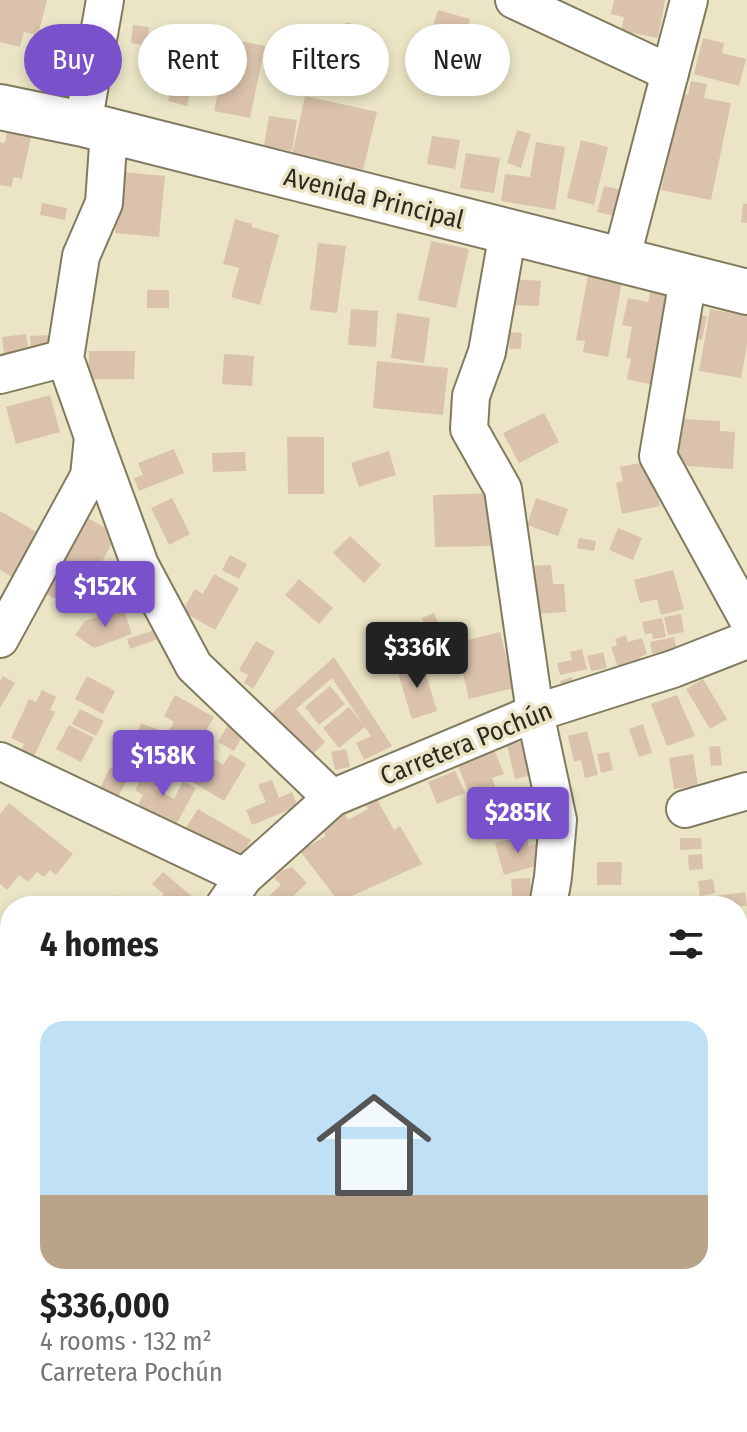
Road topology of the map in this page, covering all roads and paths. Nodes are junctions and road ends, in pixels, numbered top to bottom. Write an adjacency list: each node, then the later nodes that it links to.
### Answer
1 (105, 0): 6 (street)
2 (514, 0): 4 (street)
3 (689, 0): 4 (street)
4 (670, 73): 8 (street)
5 (0, 107): 6 (main road, Avenida Principal)
6 (96, 127): 7 (main road, Avenida Principal); 11 (street)
7 (508, 232): 8 (main road, Avenida Principal); 17 (street)
8 (621, 260): 9 (main road, Avenida Principal)
9 (688, 279): 10 (main road, Avenida Principal); 14 (street)
10 (747, 292)
11 (65, 358): 12 (street); 13 (street)
12 (0, 375)
13 (93, 437): 15 (street); 19 (street)
14 (747, 618)
15 (0, 639)
16 (747, 640): 17 (street, Carretera Pochún)
17 (535, 713): 19 (street, Carretera Pochún); 23 (street)
18 (0, 761): 22 (street)
19 (332, 798): 22 (street, Carretera Pochún)
20 (746, 800): 21 (street)
21 (685, 809)
22 (234, 892)
23 (549, 896)

